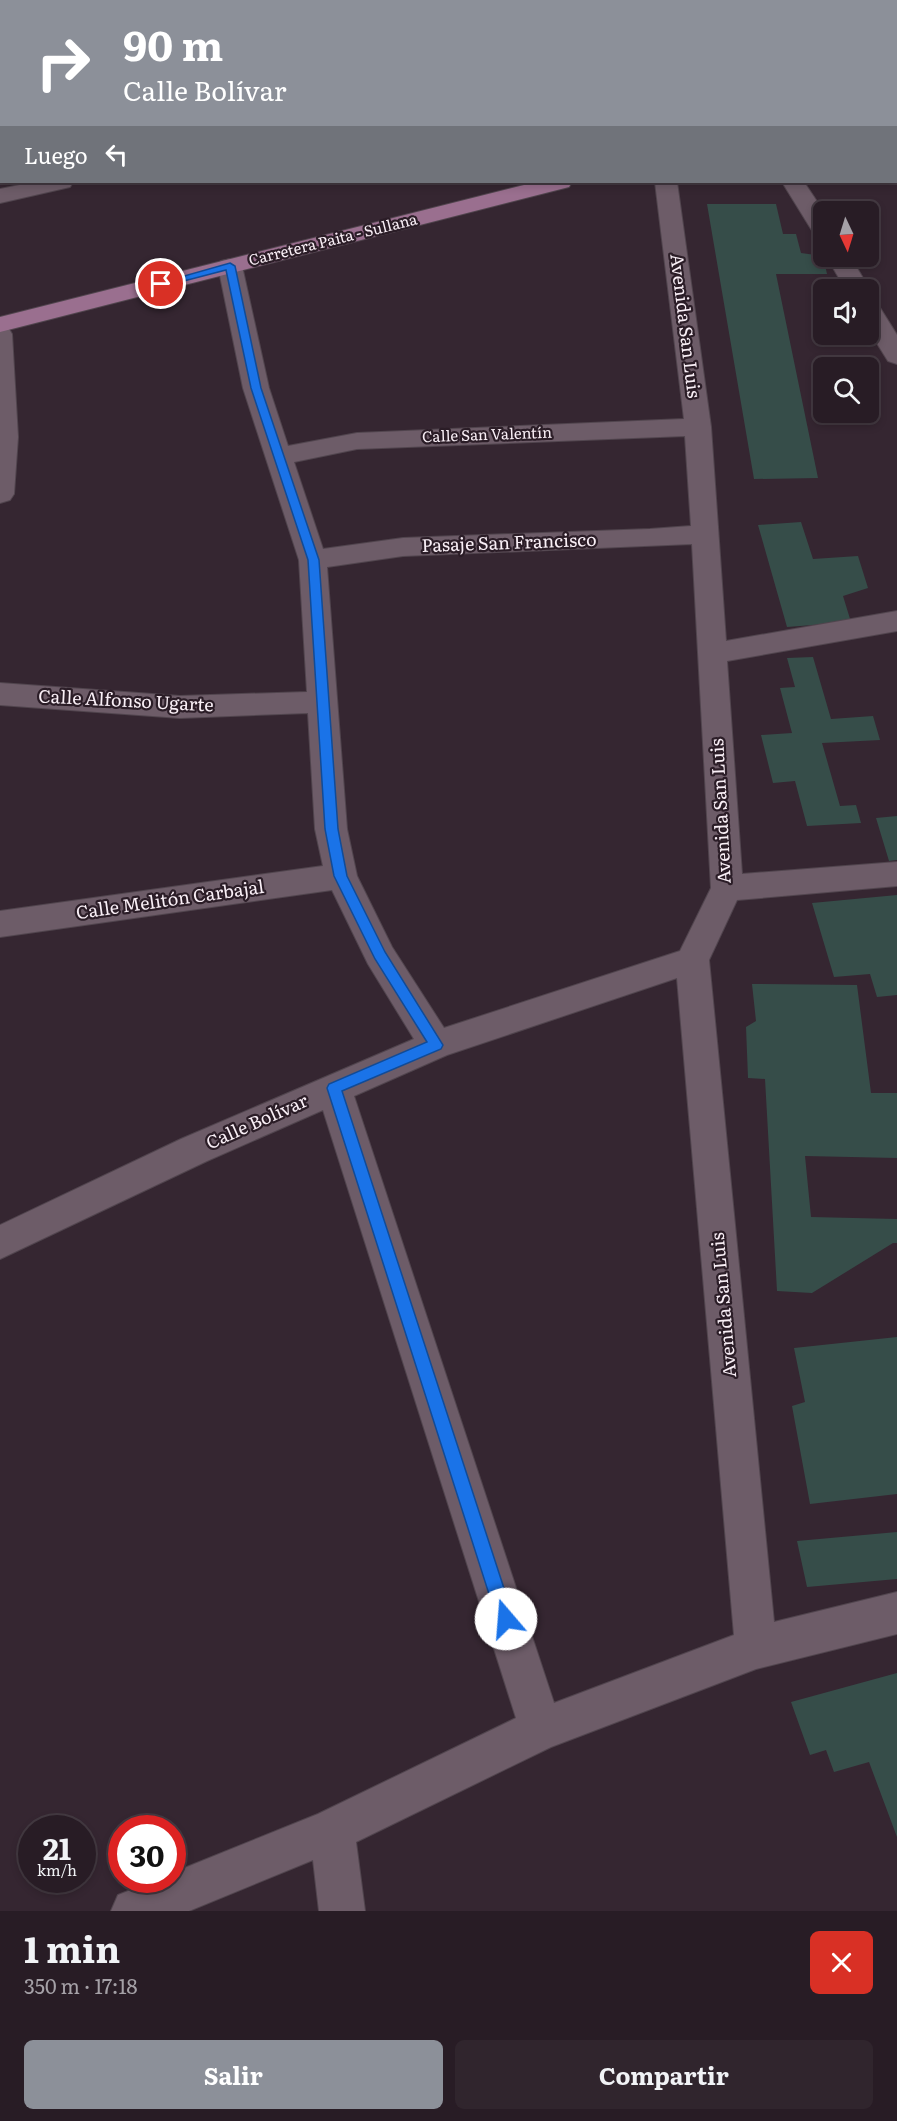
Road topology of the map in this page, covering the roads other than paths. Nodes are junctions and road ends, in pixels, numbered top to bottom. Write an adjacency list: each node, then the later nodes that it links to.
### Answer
1 (58, 183): 5 (street)
2 (557, 183): 7 (main road, Carretera Paita - Sullana)
3 (666, 183): 12 (street, Avenida San Luis)
4 (794, 183): 6 (street)
5 (0, 196)
6 (813, 214)
7 (230, 266): 8 (main road, Carretera Paita - Sullana); 13 (street)
8 (0, 325)
9 (879, 326): 11 (street)
10 (0, 334): 14 (street)
11 (897, 356)
12 (698, 427): 13 (street, Calle San Valentín); 15 (street, Avenida San Luis)
13 (278, 456): 16 (street)
14 (0, 494)
15 (706, 534): 16 (street, Pasaje San Francisco); 18 (street, Avenida San Luis)
16 (313, 560): 20 (street)
17 (897, 621): 18 (street)
18 (713, 653): 23 (street, Avenida San Luis)
19 (0, 694): 20 (street, Calle Alfonso Ugarte)
20 (323, 702): 22 (street)
21 (897, 874): 23 (street)
22 (341, 876): 24 (street, Calle Melitón Carbajal); 26 (street)
23 (727, 888): 25 (street, Avenida San Luis)
24 (0, 924)
25 (692, 960): 26 (street, Calle Bolívar); 30 (street, Avenida San Luis)
26 (436, 1045): 27 (street, Calle Bolívar)
27 (334, 1088): 28 (street, Calle Bolívar); 31 (street)
28 (0, 1243)
29 (897, 1613): 30 (street)
30 (756, 1648): 31 (street)
31 (541, 1729): 32 (street)
32 (332, 1830): 33 (street); 34 (street)
33 (134, 1911)
34 (342, 1911)

